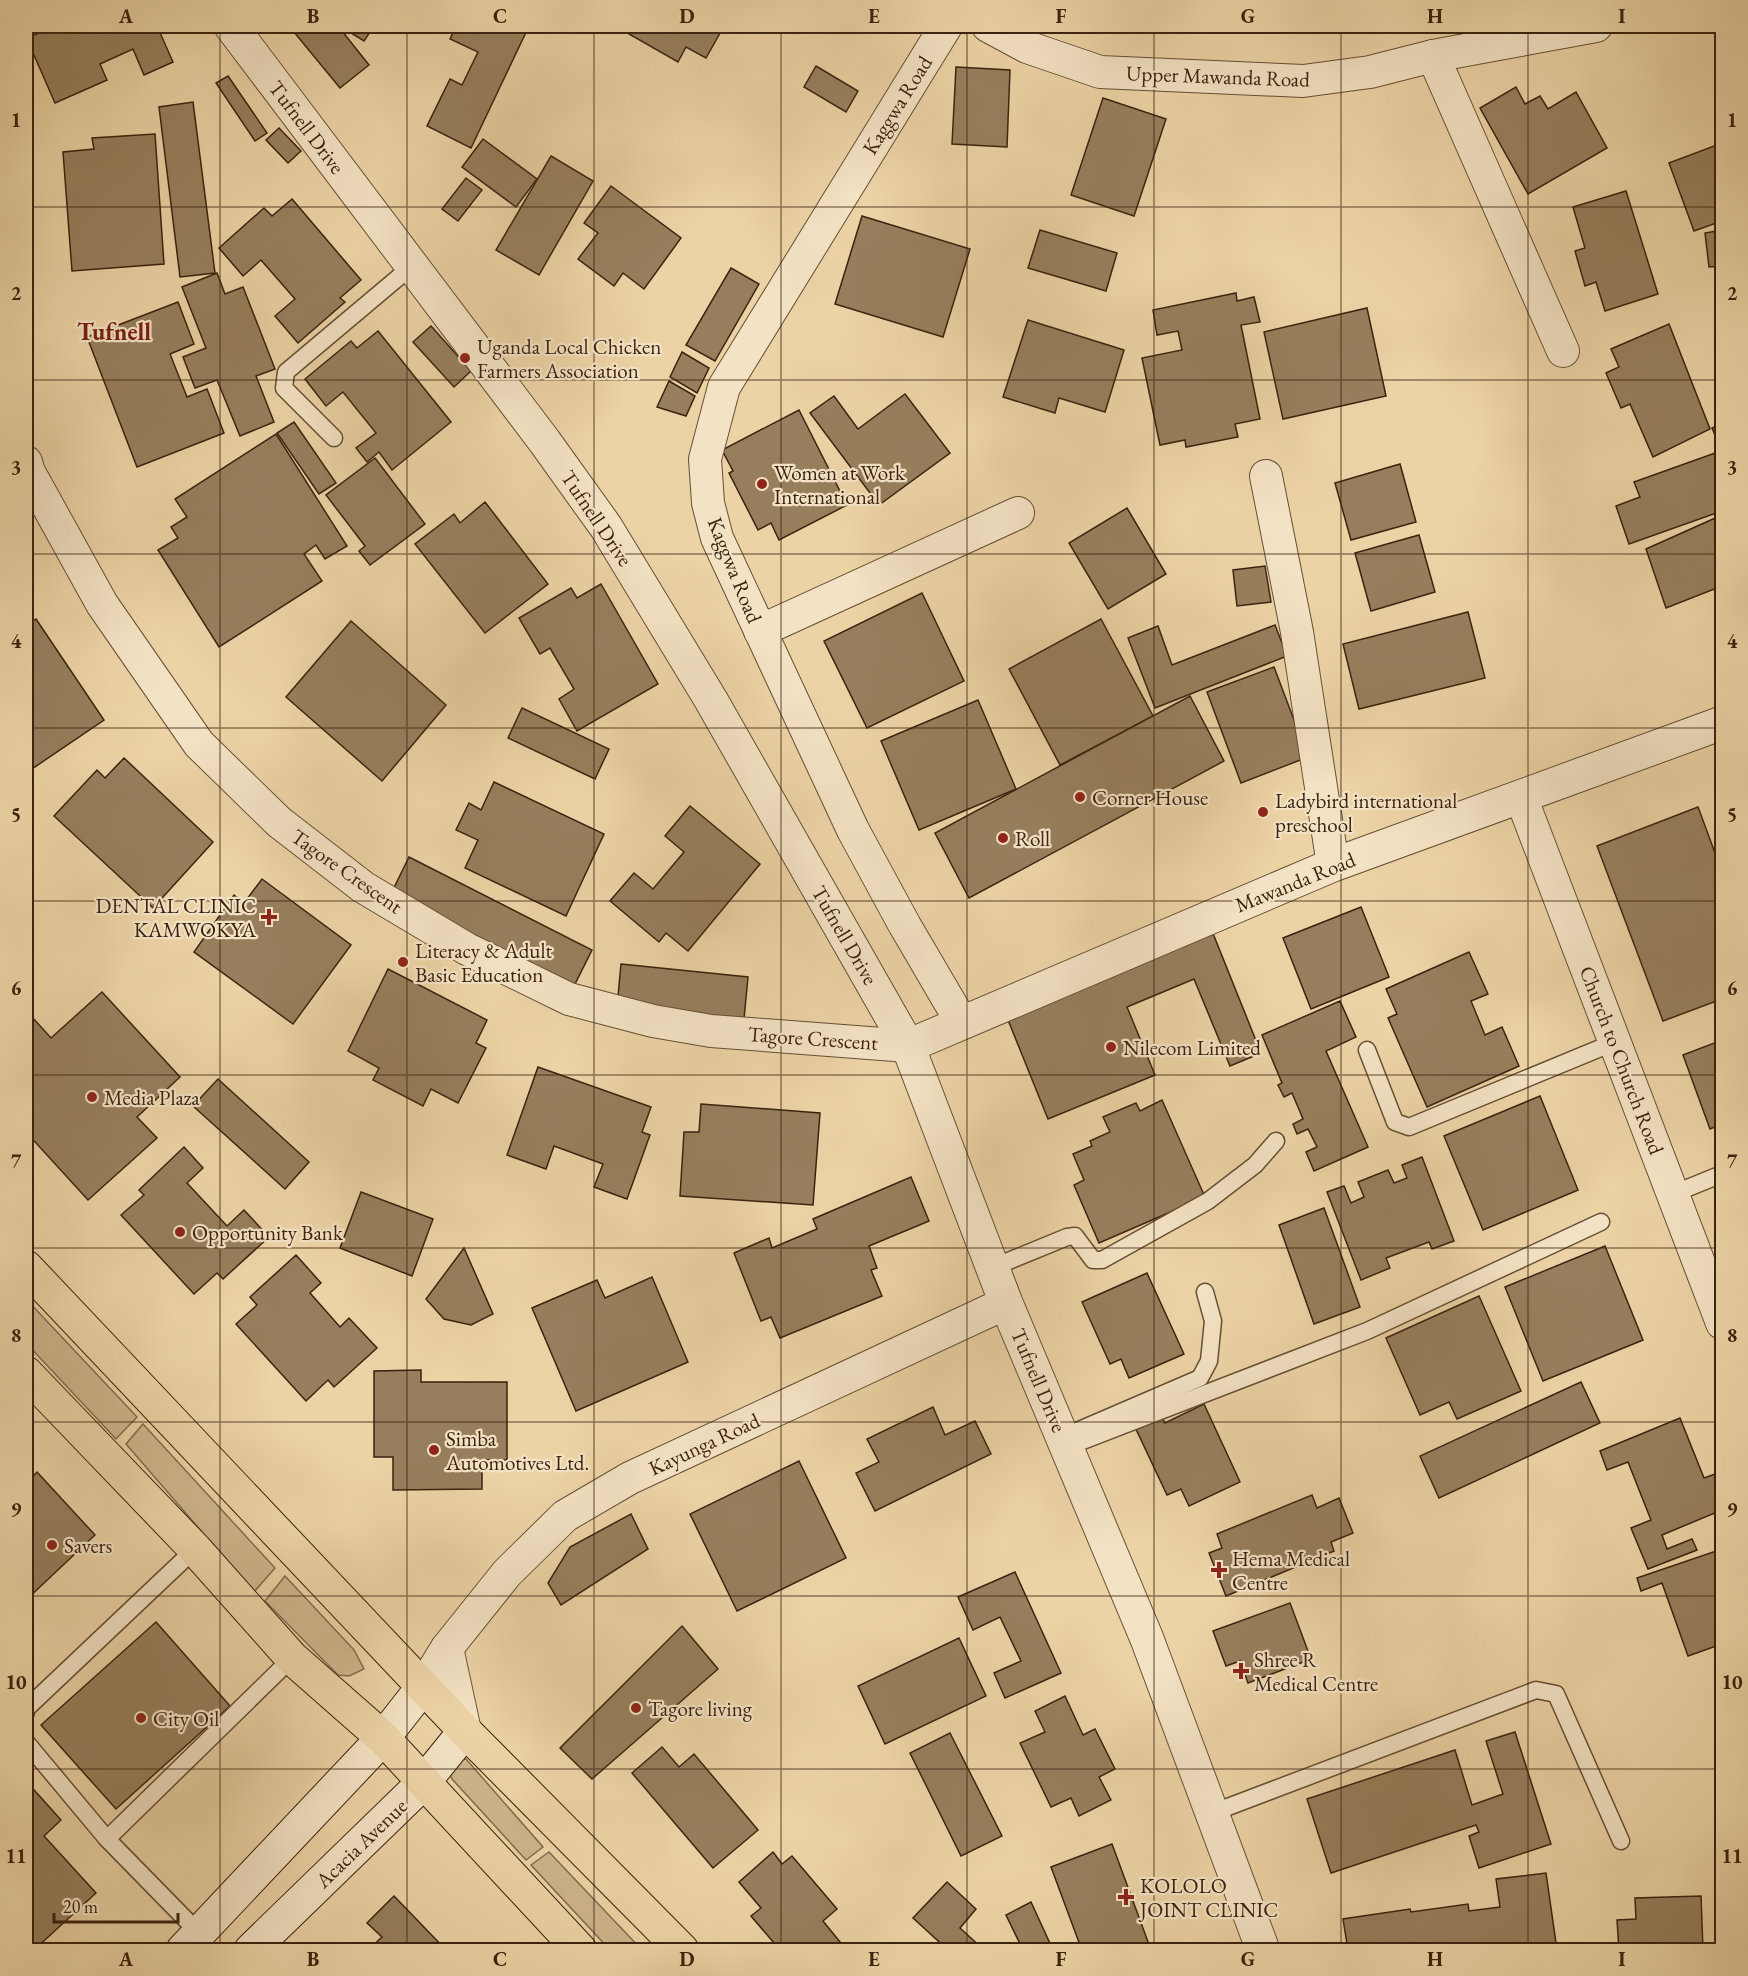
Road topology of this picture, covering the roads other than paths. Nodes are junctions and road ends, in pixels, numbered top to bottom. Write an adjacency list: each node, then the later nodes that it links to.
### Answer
1 (231, 26): 6 (street, Tufnell Drive)
2 (946, 26): 12 (street, Kaggwa Road)
3 (988, 26): 5 (street, Upper Mawanda Road)
4 (1596, 26): 5 (street, Upper Mawanda Road)
5 (1433, 56): 7 (street)
6 (412, 266): 8 (lane); 18 (street, Tufnell Drive)
7 (1563, 351)
8 (334, 438)
9 (26, 462): 18 (street, Tagore Crescent)
10 (1266, 476): 15 (street)
11 (1018, 513): 12 (street)
12 (760, 631): 16 (street, Kaggwa Road)
13 (1722, 723): 14 (street, Mawanda Road)
14 (1521, 797): 15 (street, Mawanda Road); 17 (street, Church to Church Road)
15 (1333, 865): 16 (street, Mawanda Road)
16 (962, 1023): 18 (street, Mawanda Road)
17 (1615, 1042): 19 (lane); 22 (street, Church to Church Road)
18 (908, 1046): 25 (street, Tufnell Drive)
19 (1367, 1050)
20 (1276, 1141): 25 (lane)
21 (1722, 1174): 22 (lane)
22 (1673, 1194): 28 (street, Church to Church Road)
23 (1601, 1222): 30 (lane)
24 (26, 1267): 34 (main road)
25 (994, 1268): 27 (street, Tufnell Drive)
26 (1205, 1292): 30 (lane)
27 (1006, 1303): 30 (street, Tufnell Drive); 32 (street, Kayunga Road)
28 (1722, 1323)
29 (26, 1373): 31 (main road)
30 (1065, 1442): 40 (street, Tufnell Drive)
31 (195, 1549): 33 (main road); 35 (lane)
32 (447, 1648): 34 (street, Kayunga Road); 36 (street)
33 (292, 1658): 37 (main road); 41 (lane)
34 (423, 1687): 36 (main road); 37 (street)
35 (26, 1712)
36 (465, 1731): 39 (street, Acacia Avenue); 46 (main road)
37 (383, 1738): 39 (main road); 43 (street)
38 (26, 1742): 41 (lane)
39 (423, 1783): 44 (street, Acacia Avenue); 45 (main road)
40 (1212, 1813): 42 (lane); 47 (street, Tufnell Drive)
41 (107, 1839): 43 (lane)
42 (1621, 1841)
43 (192, 1942)
44 (251, 1950)
45 (580, 1950)
46 (682, 1950)
47 (1263, 1950)

